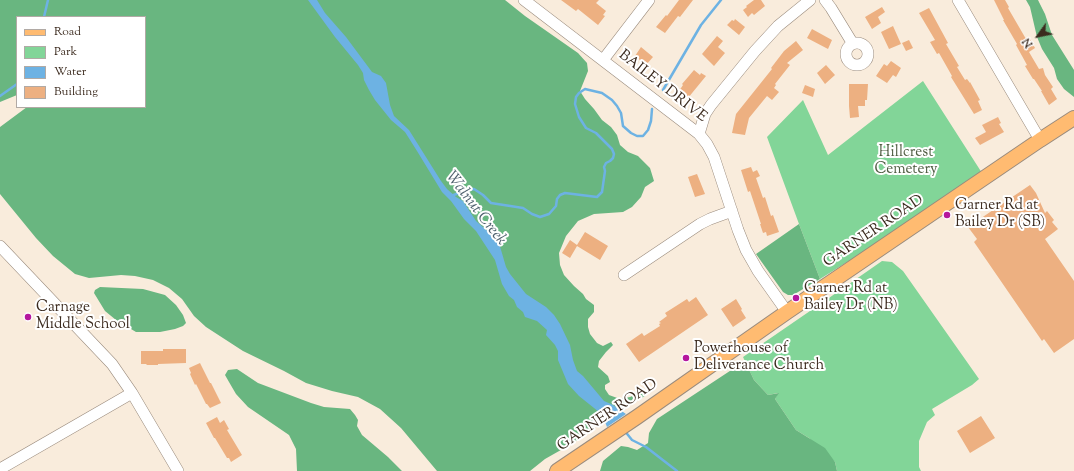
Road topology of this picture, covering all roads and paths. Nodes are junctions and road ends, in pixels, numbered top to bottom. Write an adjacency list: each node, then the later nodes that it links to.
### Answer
1 (524, 0): 7 (street, BAILEY DRIVE)
2 (649, 0): 7 (street)
3 (810, 0): 9 (street)
4 (825, 0): 6 (street)
5 (958, 0): 10 (street)
6 (853, 44)
7 (603, 60): 9 (street, BAILEY DRIVE)
8 (1074, 118): 10 (main road, GARNER ROAD)
9 (699, 134): 11 (street, BAILEY DRIVE)
10 (1040, 140): 14 (main road, GARNER ROAD)
11 (732, 211): 13 (street); 14 (street, BAILEY DRIVE)
12 (0, 246): 15 (street)
13 (624, 275)
14 (787, 312): 18 (main road, GARNER ROAD)
15 (132, 393): 16 (street); 17 (street)
16 (0, 469)
17 (178, 471)
18 (557, 471)

